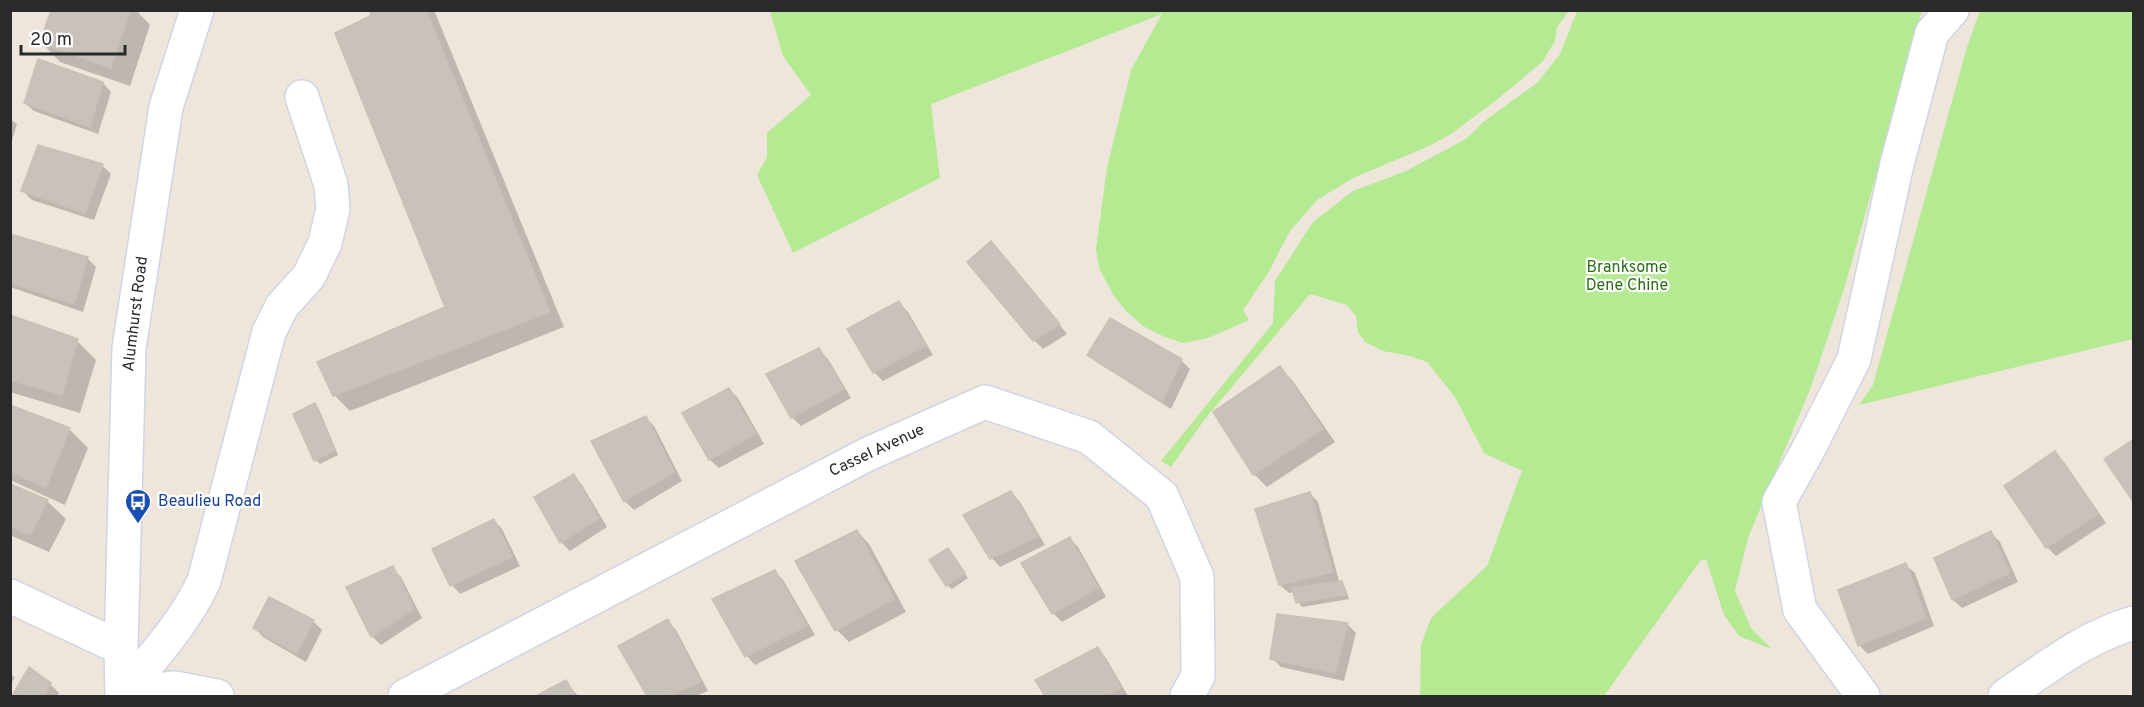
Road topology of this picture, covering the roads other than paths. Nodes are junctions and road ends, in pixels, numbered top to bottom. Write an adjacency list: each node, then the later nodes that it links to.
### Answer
1 (197, 10): 6 (street, Alumhurst Road)
2 (1952, 10): 11 (street)
3 (302, 98): 7 (street)
4 (10, 596): 6 (street)
5 (2133, 623): 12 (street)
6 (121, 648): 7 (street, Alumhurst Road)
7 (122, 695): 8 (street)
8 (218, 696)
9 (405, 696): 10 (street, Cassel Avenue)
10 (1187, 696)
11 (1863, 696)
12 (2005, 696)

